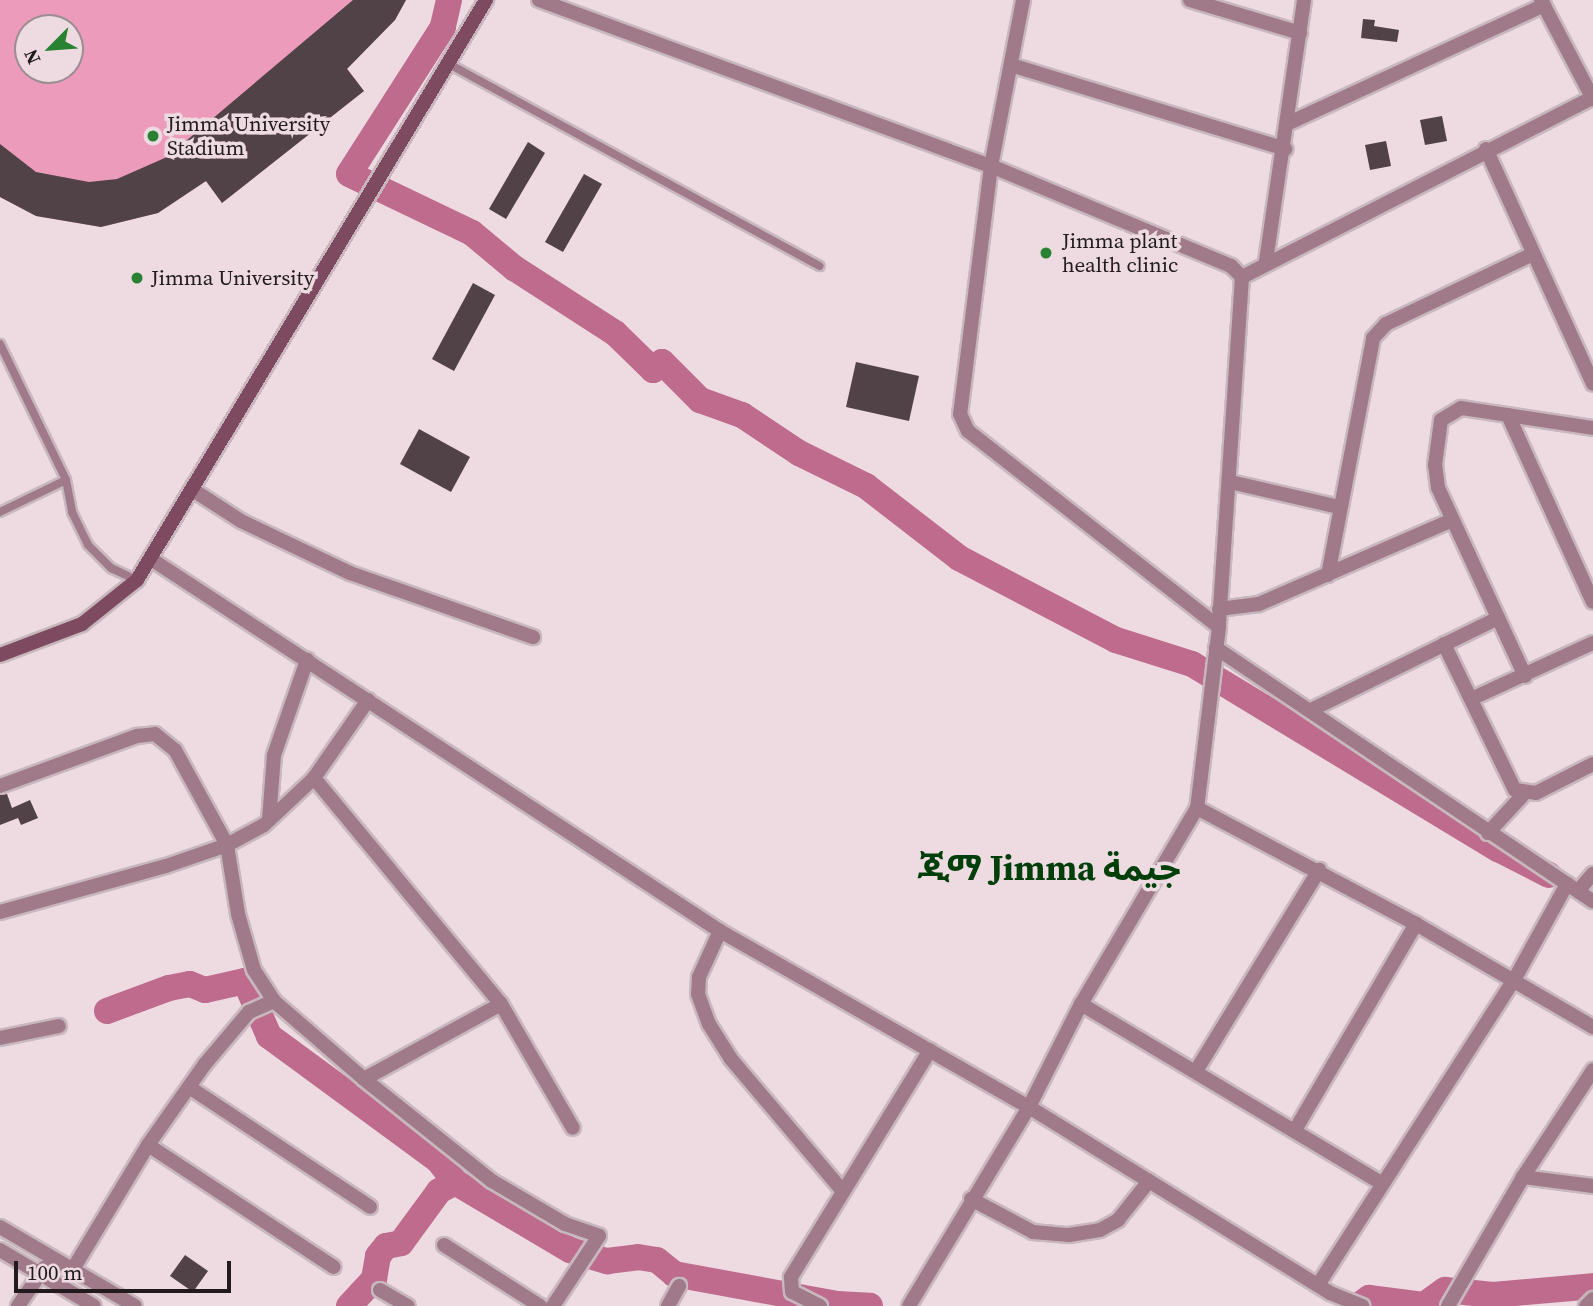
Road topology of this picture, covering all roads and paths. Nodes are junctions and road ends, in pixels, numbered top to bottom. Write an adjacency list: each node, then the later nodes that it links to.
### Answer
1 (486, 0): 8 (street)
2 (539, 0): 14 (street)
3 (1023, 0): 9 (street)
4 (1190, 0): 7 (street)
5 (1304, 0): 7 (street)
6 (1542, 2): 10 (street); 11 (street)
7 (1300, 33): 11 (street)
8 (449, 64): 17 (lane); 25 (street)
9 (1011, 65): 12 (street); 14 (street)
10 (1593, 98): 13 (street)
11 (1289, 123): 12 (street)
12 (1285, 149): 16 (street)
13 (1486, 149): 15 (street); 16 (street)
14 (991, 166): 18 (street); 35 (street)
15 (1533, 254): 20 (street); 26 (street)
16 (1266, 261): 18 (street)
17 (820, 266)
18 (1242, 277): 24 (street)
19 (0, 344): 23 (lane)
20 (1592, 377)
21 (1508, 415): 22 (street); 28 (street); 32 (street)
22 (1593, 428)
23 (66, 480): 27 (lane); 31 (lane)
24 (1230, 482): 26 (street); 33 (street)
25 (192, 490): 29 (street); 36 (street)
26 (1339, 507): 30 (street)
27 (0, 512)
28 (1452, 520): 30 (street); 34 (street)
29 (151, 559): 31 (street); 41 (street)
30 (1328, 575): 33 (street)
31 (137, 580): 40 (street)
32 (1593, 602)
33 (1219, 609): 35 (street)
34 (1498, 618): 38 (street); 42 (street)
35 (1219, 627): 39 (street)
36 (533, 637)
37 (1593, 643): 42 (street)
38 (1444, 645): 43 (street); 45 (street)
39 (1216, 648): 45 (street); 50 (street)
40 (0, 655)
41 (307, 660): 44 (street); 51 (street)
42 (1525, 676): 43 (street)
43 (1471, 699): 49 (street)
44 (368, 700): 47 (street); 60 (street)
45 (1311, 710): 52 (street)
46 (1593, 764): 49 (street)
47 (314, 778): 51 (street); 63 (street)
48 (0, 786): 53 (street)
49 (1523, 795): 52 (street)
50 (1197, 808): 54 (street); 64 (street)
51 (269, 820): 53 (street)
52 (1488, 833): 56 (street)
53 (228, 845): 58 (street); 62 (street)
54 (1319, 870): 59 (street); 70 (street)
55 (1593, 874): 56 (street)
56 (1573, 888): 57 (street); 61 (street)
57 (1593, 901)
58 (0, 912)
59 (1416, 924): 61 (street); 75 (street)
60 (720, 931): 68 (street); 81 (street)
61 (1514, 980): 66 (street); 79 (street)
62 (274, 1001): 71 (street); 72 (street)
63 (500, 1004): 71 (street); 74 (street)
64 (1081, 1004): 70 (street); 73 (street)
65 (59, 1026): 67 (street)
66 (1593, 1027)
67 (0, 1038)
68 (930, 1050): 73 (street); 81 (street)
69 (1593, 1070): 77 (street)
70 (1196, 1071): 75 (street)
71 (363, 1079): 101 (street)
72 (189, 1087): 76 (street); 83 (street)
73 (1029, 1107): 78 (street); 82 (street)
74 (573, 1128)
75 (1295, 1130): 79 (street)
76 (148, 1145): 88 (street); 89 (street)
77 (1523, 1177): 80 (street); 105 (street)
78 (1149, 1181): 82 (street); 93 (street)
79 (1381, 1184): 93 (street)
80 (1593, 1186)
81 (841, 1189): 103 (street)
82 (971, 1199): 95 (street)
83 (370, 1207)
84 (0, 1227): 87 (street)
85 (444, 1245): 100 (street)
86 (0, 1250): 90 (street)
87 (51, 1256): 89 (street); 90 (street)
88 (334, 1267)
89 (73, 1269): 98 (street)
90 (42, 1274): 96 (street); 97 (street)
91 (679, 1286): 102 (street)
92 (380, 1290): 99 (street)
93 (1324, 1294): 104 (street)
94 (1593, 1299): 106 (street)
95 (912, 1300)
96 (18, 1306)
97 (94, 1306)
98 (135, 1306)
99 (408, 1306)
100 (540, 1306)
101 (553, 1306)
102 (668, 1306)
103 (820, 1306)
104 (1362, 1306)
105 (1448, 1306)
106 (1587, 1306)

